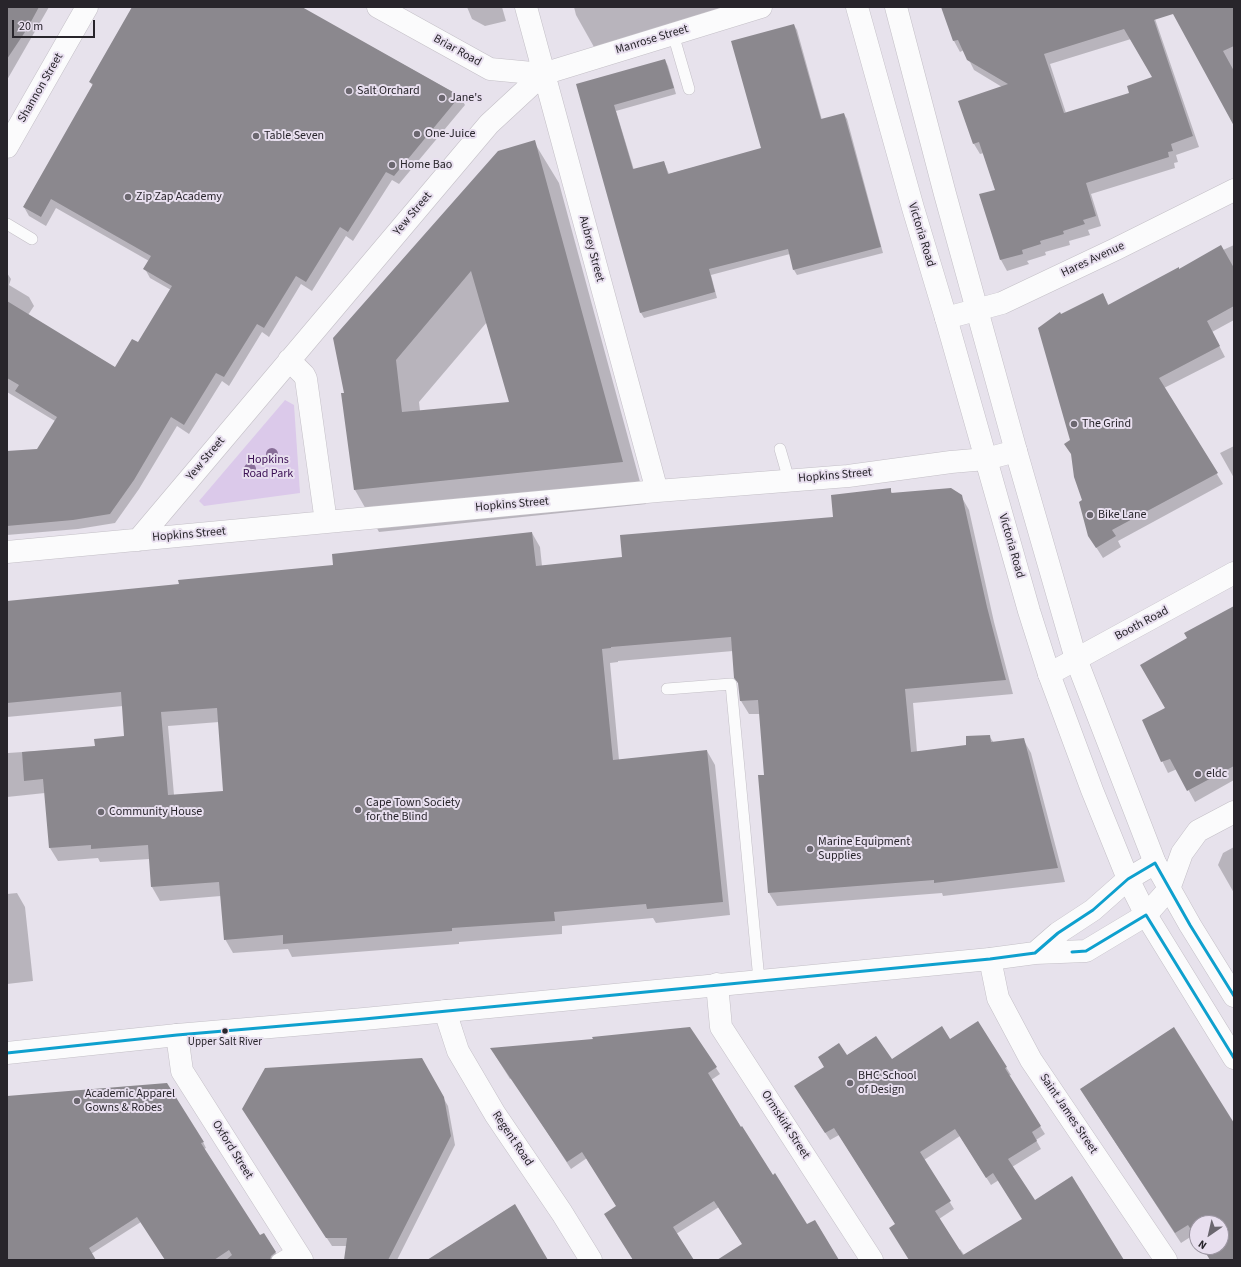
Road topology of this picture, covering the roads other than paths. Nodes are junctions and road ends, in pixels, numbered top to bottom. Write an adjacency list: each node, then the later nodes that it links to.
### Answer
1 (87, 7): 10 (street, Shannon Street)
2 (378, 7): 8 (street, Briar Road)
3 (526, 7): 8 (street, Aubrey Street)
4 (761, 7): 7 (street, Manrose Street)
5 (857, 7): 15 (street, Victoria Road)
6 (896, 7): 14 (street)
7 (673, 34): 8 (street, Manrose Street); 9 (lane)
8 (543, 74): 16 (street, Yew Street); 21 (street, Aubrey Street)
9 (689, 89)
10 (7, 147)
11 (1234, 190): 14 (street, Hares Avenue)
12 (7, 224): 13 (lane)
13 (32, 239)
14 (976, 310): 15 (street, Hares Avenue); 18 (street)
15 (946, 318): 19 (street, Victoria Road)
16 (289, 360): 22 (street); 23 (street, Yew Street)
17 (780, 449): 20 (lane)
18 (1016, 451): 19 (street, Hopkins Street); 26 (street)
19 (986, 459): 20 (street, Hopkins Street); 27 (street, Victoria Road)
20 (789, 480): 21 (street, Hopkins Street)
21 (657, 491): 22 (street, Hopkins Street)
22 (326, 522): 23 (street, Hopkins Street)
23 (138, 540): 24 (street, Hopkins Street)
24 (7, 552)
25 (1234, 573): 26 (street, Booth Road)
26 (1076, 659): 27 (street, Booth Road); 31 (street)
27 (1049, 674): 32 (street, Victoria Road)
28 (666, 689): 37 (lane)
29 (1234, 812): 30 (street)
30 (1182, 853): 31 (street); 33 (street)
31 (1154, 863): 32 (street); 33 (street)
32 (1128, 879): 34 (street, Victoria Road); 35 (street)
33 (1169, 889): 34 (street); 39 (street)
34 (1146, 915): 35 (street); 43 (street, Victoria Road)
35 (1035, 953): 36 (street)
36 (990, 959): 37 (street); 47 (street, Saint James Street)
37 (760, 980): 38 (street)
38 (717, 984): 40 (street); 46 (street, Ormskirk Street)
39 (1234, 996)
40 (445, 1011): 41 (street); 45 (street, Regent Road)
41 (177, 1035): 42 (street); 44 (street, Oxford Street)
42 (7, 1053)
43 (1234, 1058)
44 (291, 1256)
45 (591, 1260)
46 (872, 1260)
47 (1166, 1260)

